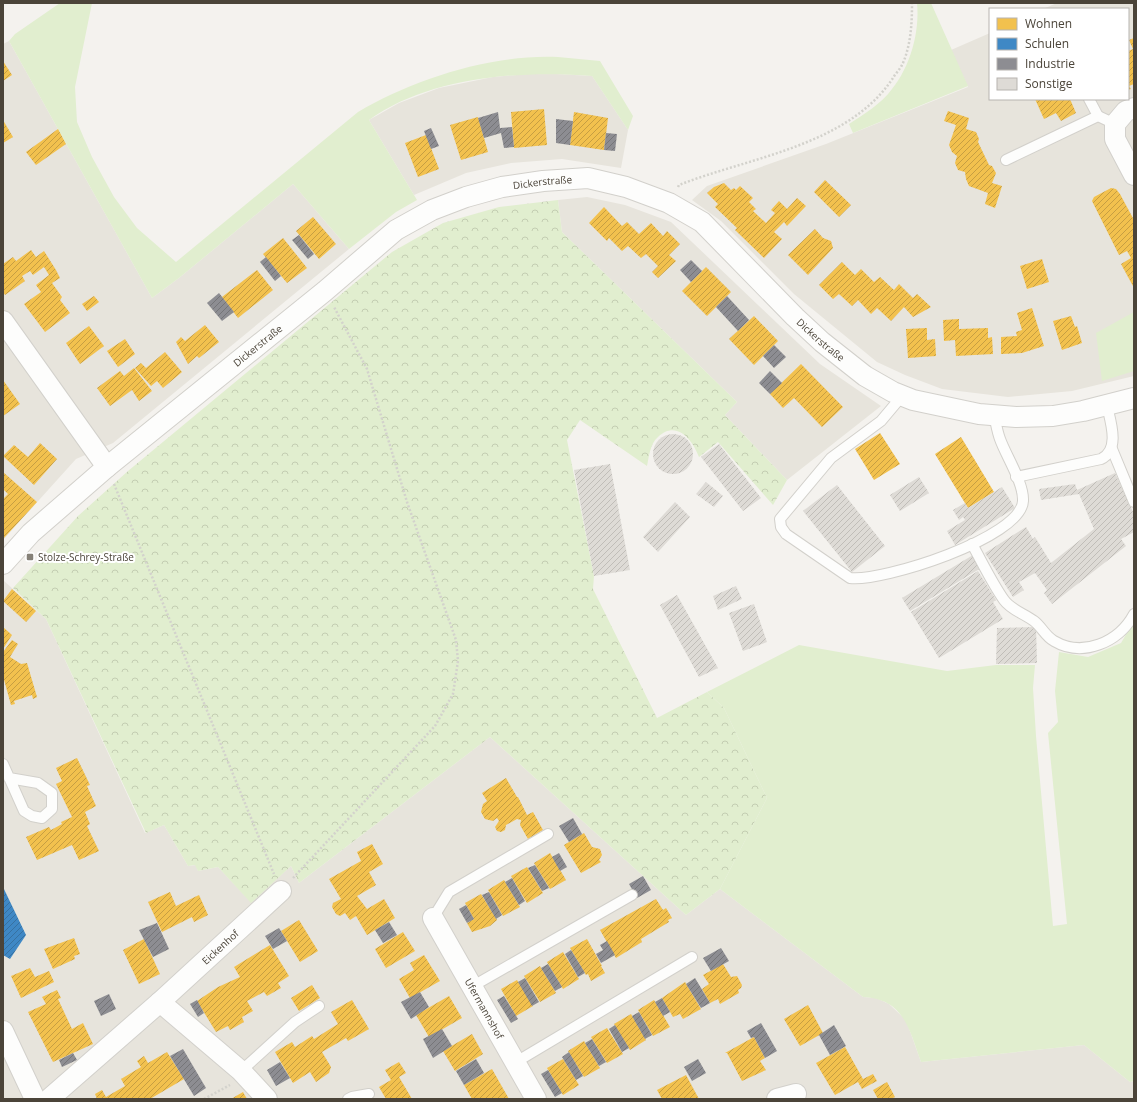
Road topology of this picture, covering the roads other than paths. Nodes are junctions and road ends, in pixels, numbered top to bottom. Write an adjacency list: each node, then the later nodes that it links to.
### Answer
1 (1090, 100): 3 (lane)
2 (1134, 108): 3 (street)
3 (1106, 120): 4 (lane); 5 (street)
4 (1006, 160)
5 (1134, 175)
6 (3, 321): 12 (street)
7 (902, 396): 10 (street, Dickerstraße); 12 (street, Dickerstraße); 15 (lane)
8 (1134, 398): 9 (street, Dickerstraße)
9 (1107, 406): 10 (street, Dickerstraße); 11 (lane)
10 (994, 415): 13 (lane)
11 (1112, 449): 13 (lane); 14 (lane)
12 (107, 467): 16 (street, Dickerstraße)
13 (1016, 477): 15 (lane)
14 (1134, 502)
15 (972, 544): 17 (lane)
16 (3, 564)
17 (1134, 614)
18 (3, 764): 19 (lane)
19 (9, 778): 19 (lane)
20 (548, 834): 23 (lane)
21 (281, 891): 26 (street, Eickenhof)
22 (632, 895): 25 (lane)
23 (433, 918): 25 (street, Ufermannshof)
24 (692, 957): 29 (lane)
25 (473, 986): 29 (street, Ufermannshof)
26 (160, 1002): 30 (street); 34 (street, Eickenhof)
27 (319, 1006): 30 (lane)
28 (3, 1031): 33 (street)
29 (516, 1062): 37 (street, Ufermannshof)
30 (244, 1074): 35 (street)
31 (369, 1094): 36 (lane)
32 (796, 1094): 38 (street)
33 (35, 1099)
34 (49, 1099)
35 (267, 1099)
36 (348, 1099)
37 (536, 1099)
38 (777, 1099)

